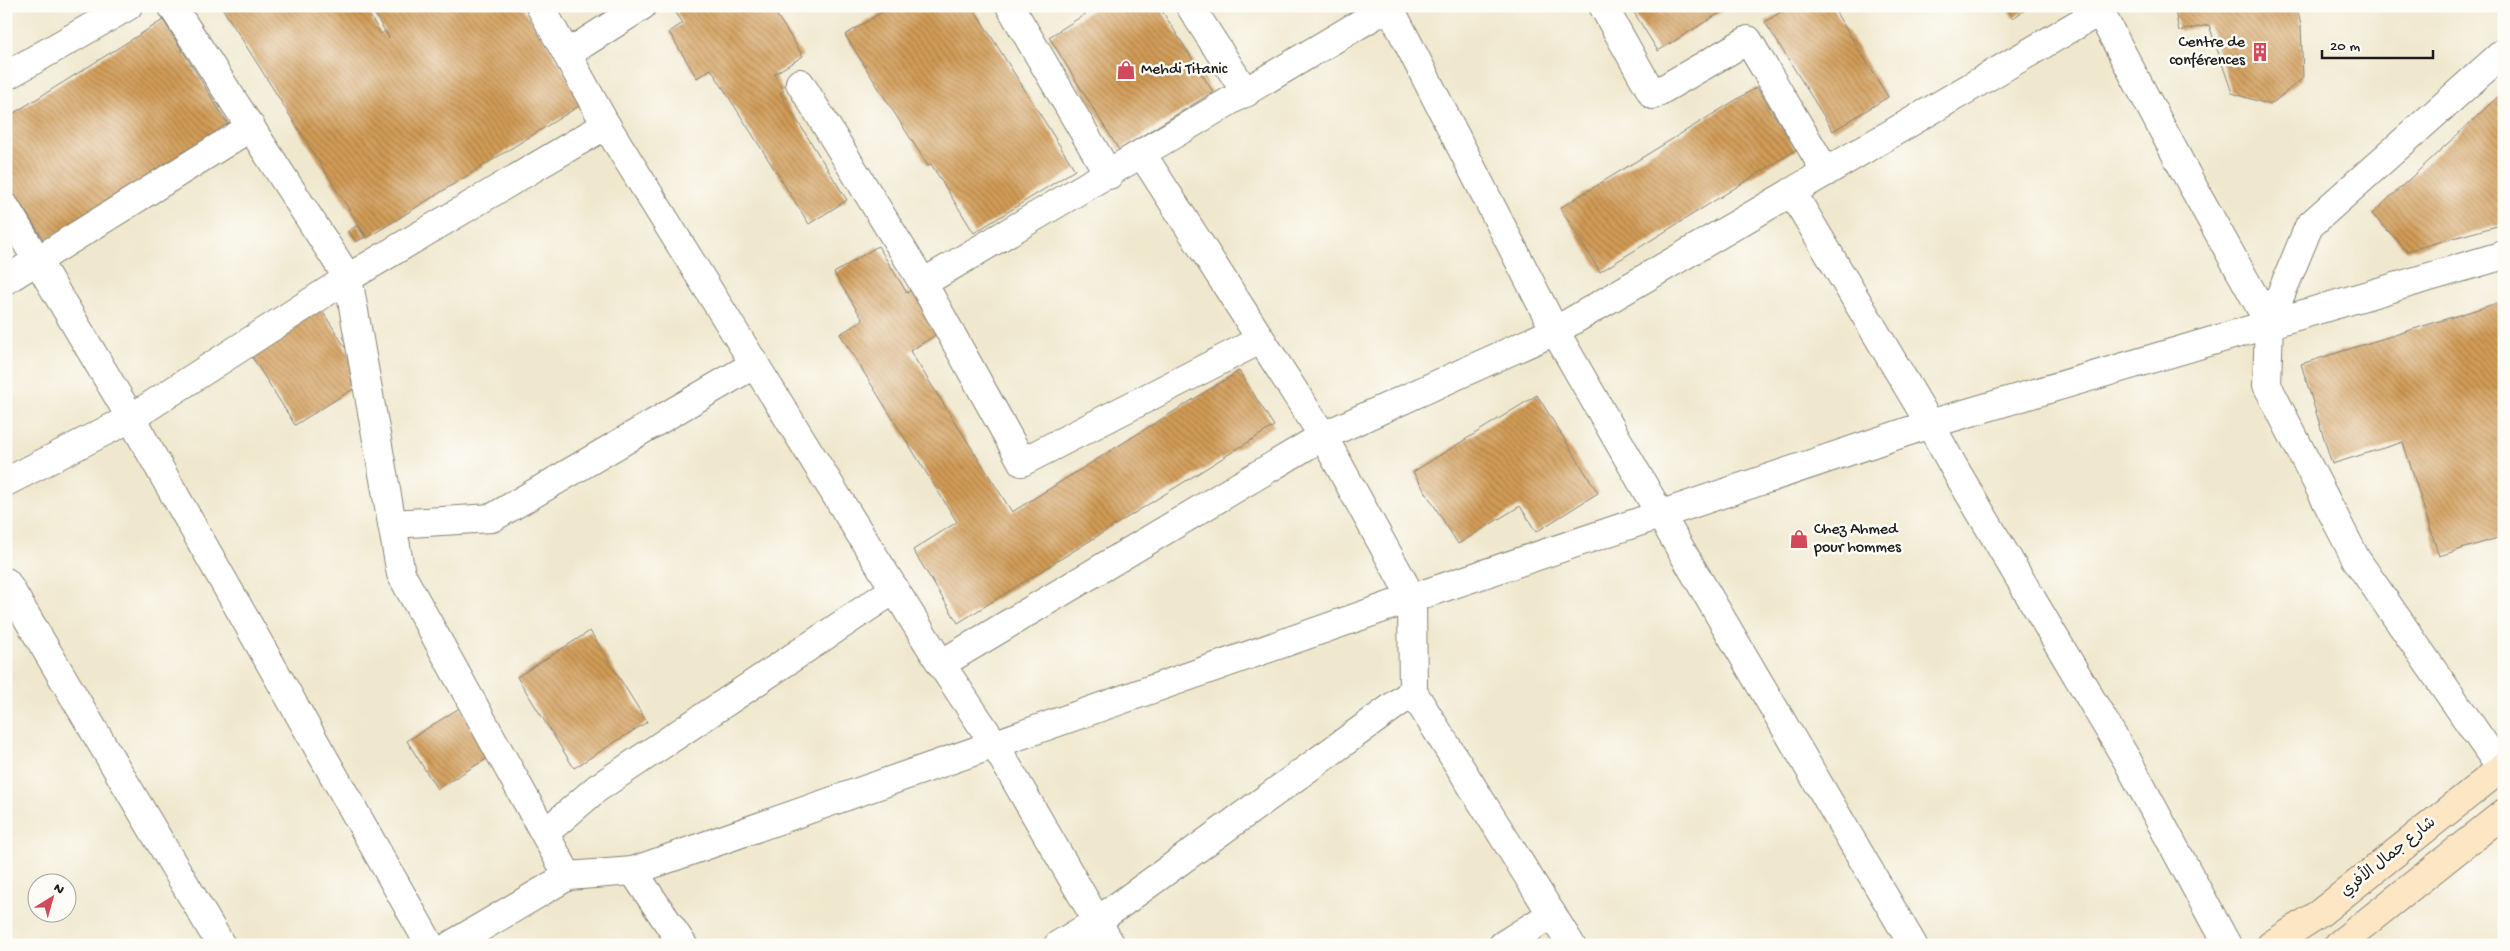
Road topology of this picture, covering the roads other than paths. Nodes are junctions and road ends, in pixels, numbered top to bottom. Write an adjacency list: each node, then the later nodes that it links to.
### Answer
1 (128, 6): 12 (street)
2 (172, 6): 16 (street)
3 (540, 6): 11 (street)
4 (642, 6): 11 (street)
5 (1010, 6): 19 (street)
6 (1190, 6): 14 (street)
7 (1390, 6): 14 (street); 28 (street)
8 (1603, 6): 18 (street)
9 (2098, 8): 18 (street); 27 (street)
10 (2504, 52): 27 (street)
11 (567, 54): 15 (street)
12 (6, 76)
13 (800, 82): 26 (street)
14 (1246, 92): 17 (street)
15 (606, 125): 24 (street); 30 (street)
16 (251, 127): 23 (street); 24 (street)
17 (1142, 154): 19 (street); 29 (street)
18 (1826, 172): 20 (street)
19 (1109, 175): 26 (street)
20 (1792, 192): 28 (street); 32 (street)
21 (6, 208): 23 (street)
22 (2504, 255): 27 (street)
23 (39, 261): 25 (street); 31 (street)
24 (348, 278): 31 (street); 36 (street)
25 (6, 280)
26 (923, 283): 29 (street)
27 (2269, 322): 32 (street); 43 (street)
28 (1555, 331): 33 (street); 35 (street)
29 (1260, 340): 33 (street)
30 (755, 364): 36 (street); 38 (street)
31 (131, 418): 34 (street); 51 (street)
32 (1930, 424): 35 (street); 59 (street)
33 (1323, 436): 39 (street); 40 (street)
34 (6, 482)
35 (1660, 514): 39 (street); 58 (street)
36 (392, 524): 45 (street)
37 (6, 582): 50 (street)
38 (895, 589): 40 (street); 45 (street)
39 (1412, 598): 41 (street); 42 (street)
40 (941, 664): 42 (street)
41 (1413, 692): 48 (street); 49 (street)
42 (995, 745): 46 (street); 49 (street)
43 (2503, 769): 60 (street, شارع جمال الأفري)
44 (2504, 813): 61 (street)
45 (545, 832): 47 (street)
46 (634, 871): 47 (street); 53 (street)
47 (568, 876): 52 (street)
48 (1552, 914): 56 (street); 57 (street)
49 (1096, 922): 54 (street); 55 (street)
50 (221, 945)
51 (430, 945)
52 (451, 945)
53 (683, 945)
54 (1058, 945)
55 (1110, 945)
56 (1503, 945)
57 (1571, 945)
58 (1913, 945)
59 (2228, 945)
60 (2271, 945)
61 (2338, 945)

